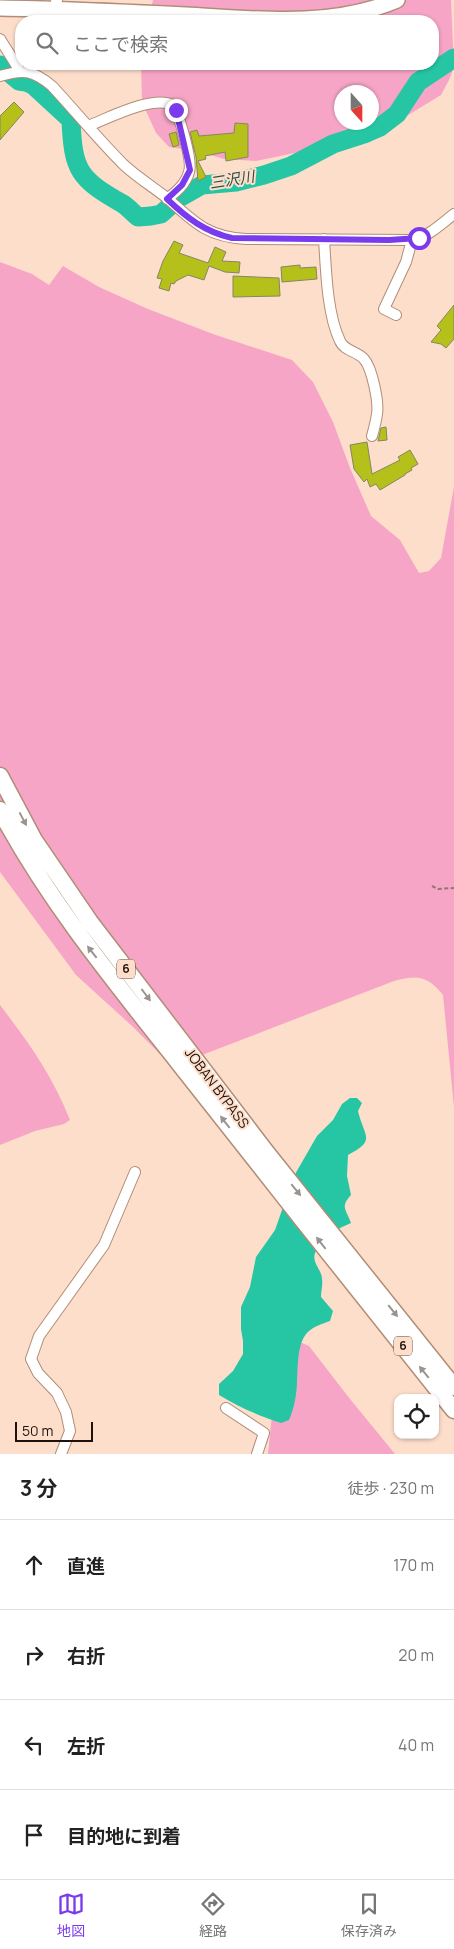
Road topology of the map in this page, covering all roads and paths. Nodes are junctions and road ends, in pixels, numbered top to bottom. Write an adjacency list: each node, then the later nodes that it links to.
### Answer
1 (397, 0): 5 (main road)
2 (0, 8): 3 (main road)
3 (52, 10): 4 (main road)
4 (166, 15)
5 (343, 15)
6 (0, 39): 7 (street)
7 (15, 59)
8 (20, 70): 10 (street)
9 (26, 70): 11 (street)
10 (0, 76)
11 (88, 126): 12 (street); 12 (street)
12 (167, 199): 14 (street)
13 (454, 214): 15 (street)
14 (324, 240): 15 (street); 17 (street)
15 (412, 240): 16 (street)
16 (396, 315)
17 (372, 436)
18 (0, 776): 22 (highway, JOBAN BYPASS / 6, one-way to 22)
19 (0, 810): 22 (highway, JOBAN BYPASS / 6, one-way to 19)
20 (432, 886): 21 (path)
21 (454, 888)
22 (260, 1156): 24 (highway, JOBAN BYPASS / 6)
23 (134, 1172): 28 (street)
24 (357, 1277): 25 (highway, JOBAN BYPASS / 6, one-way to 25); 27 (highway, JOBAN BYPASS / 6, one-way to 24)
25 (454, 1387)
26 (226, 1408): 29 (street)
27 (454, 1410)
28 (61, 1454)
29 (257, 1454)

